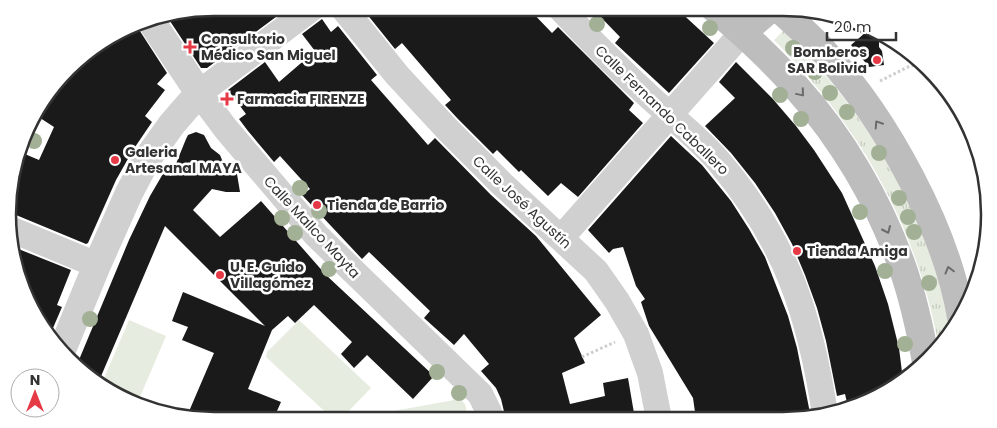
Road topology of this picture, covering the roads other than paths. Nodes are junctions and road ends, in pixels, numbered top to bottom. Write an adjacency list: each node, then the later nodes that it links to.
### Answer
1 (301, 16): 9 (street)
2 (349, 16): 12 (street, Calle José Agustín)
3 (568, 16): 10 (street, Calle Fernando Caballero)
4 (723, 16): 8 (main road)
5 (762, 16): 8 (main road)
6 (787, 16): 14 (main road, one-way to 6)
7 (154, 26): 9 (street, Calle Mallco Mayta)
8 (742, 33): 10 (street); 16 (main road, one-way to 16)
9 (199, 93): 13 (street); 18 (street, Calle Mallco Mayta)
10 (670, 114): 12 (street); 17 (street, Calle Fernando Caballero)
11 (17, 232): 13 (street)
12 (561, 238): 19 (street, Calle José Agustín)
13 (97, 265): 15 (street)
14 (957, 306)
15 (65, 344)
16 (924, 353)
17 (824, 408)
18 (489, 412)
19 (658, 412)

